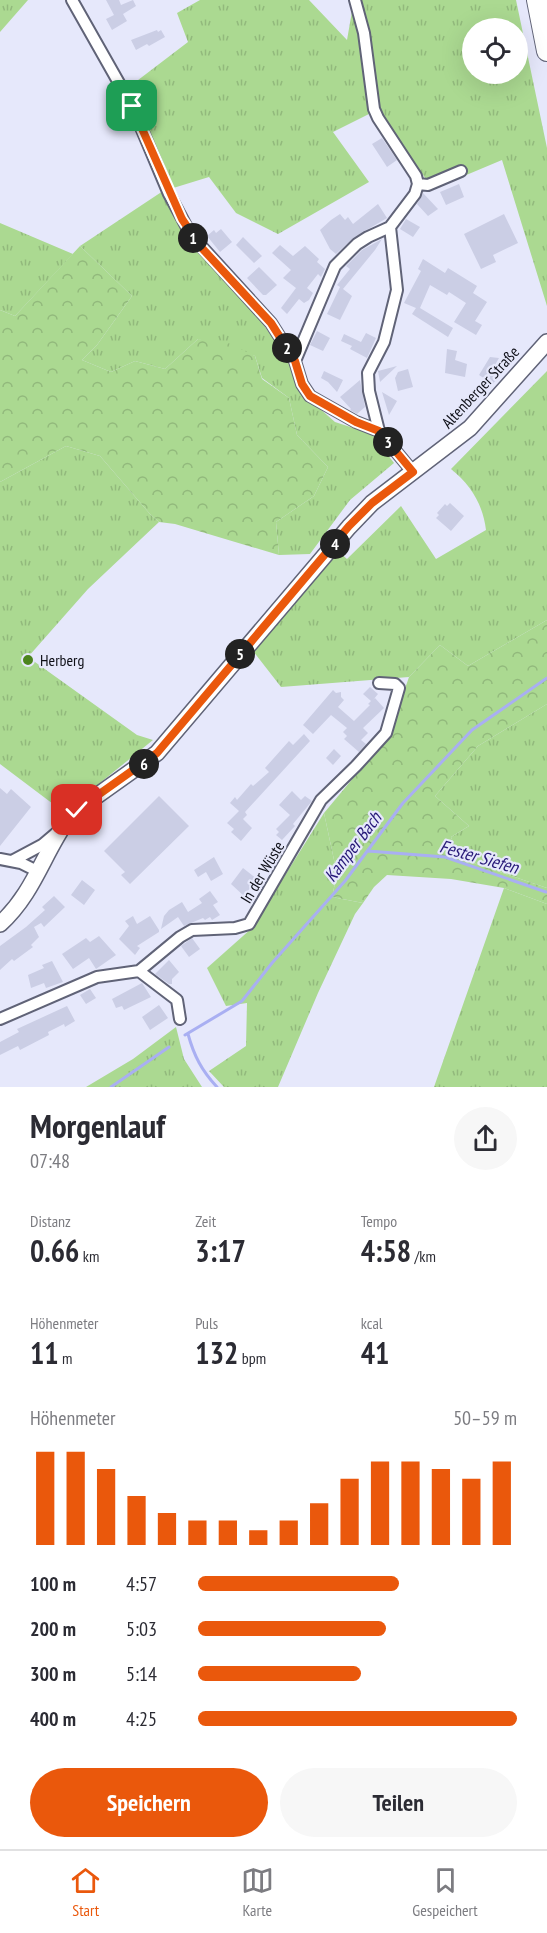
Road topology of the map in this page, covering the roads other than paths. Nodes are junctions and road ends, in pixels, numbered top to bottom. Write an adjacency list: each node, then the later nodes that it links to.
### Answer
1 (72, 0): 9 (street)
2 (355, 0): 6 (street)
3 (537, 0): 4 (highway)
4 (547, 51)
5 (461, 171): 6 (street)
6 (418, 184): 7 (street)
7 (390, 227): 9 (street); 10 (street)
8 (547, 342): 11 (main road, Altenberger Straße)
9 (295, 361): 10 (street)
10 (379, 431): 11 (street)
11 (413, 472): 13 (main road, Altenberger Straße)
12 (379, 682): 18 (street, In der Wüste)
13 (62, 828): 15 (street); 16 (main road, Altenberger Straße)
14 (0, 859): 15 (street)
15 (12, 861): 16 (street)
16 (39, 872): 17 (main road, Altenberger Straße)
17 (0, 924)
18 (139, 970): 19 (street, In der Wüste); 20 (street)
19 (0, 1018)
20 (180, 1019)

